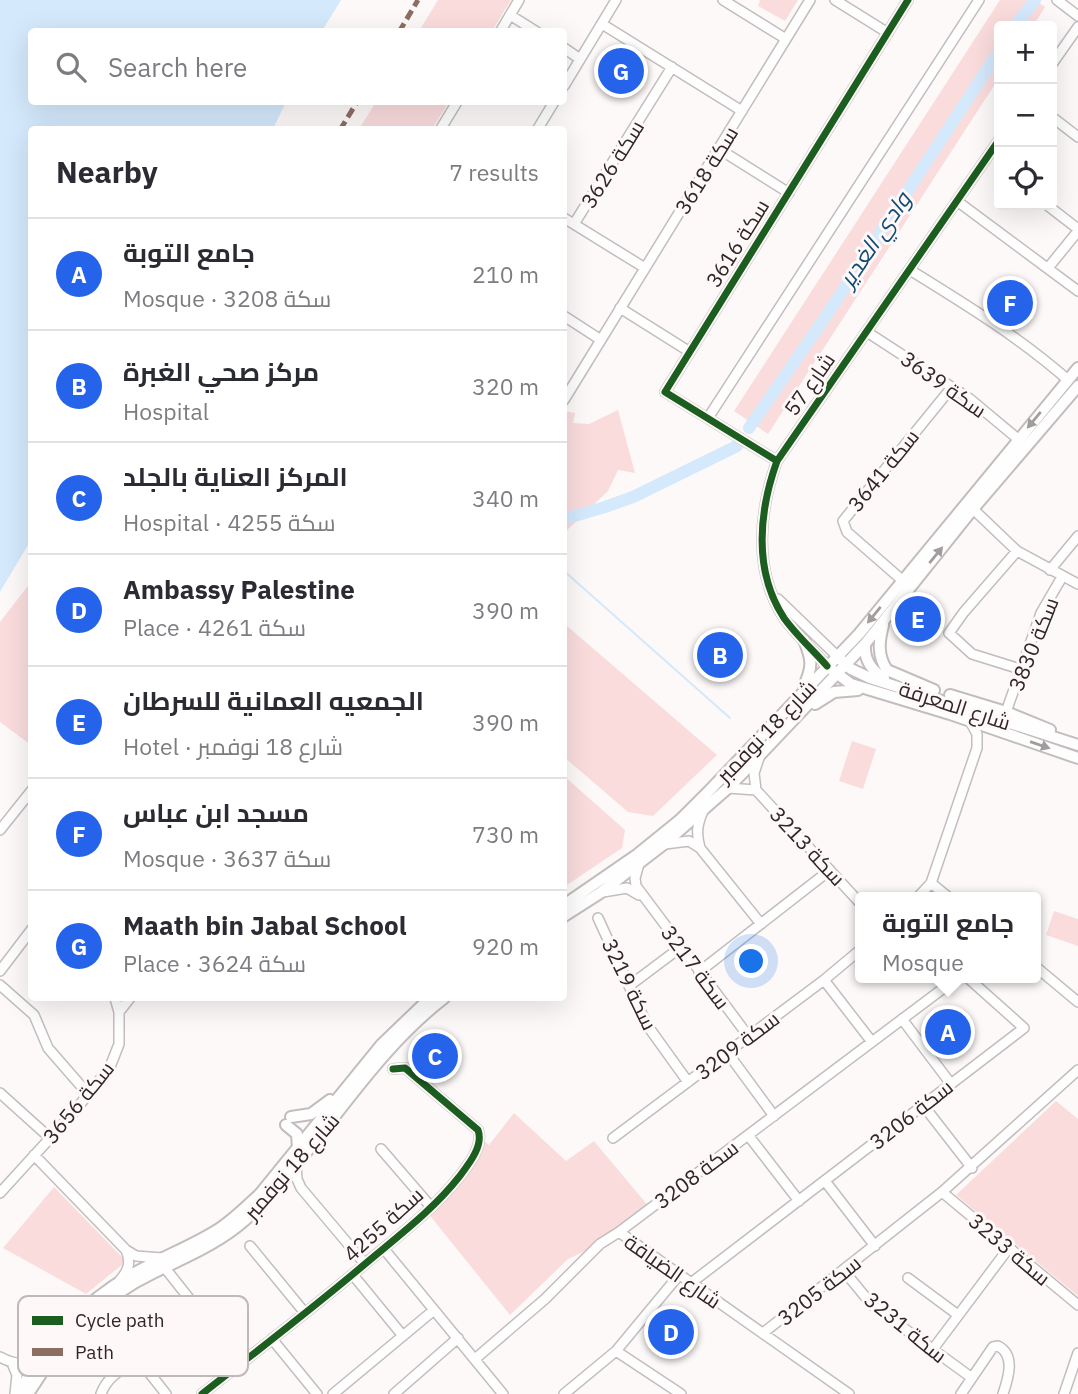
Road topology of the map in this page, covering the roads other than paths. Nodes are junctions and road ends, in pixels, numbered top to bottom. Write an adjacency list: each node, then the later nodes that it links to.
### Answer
1 (519, 0): 9 (street)
2 (616, 0): 11 (street)
3 (723, 0): 16 (street)
4 (810, 0): 16 (street, سكة 3618)
5 (835, 0): 15 (street)
6 (908, 0): 15 (street, سكة 3616)
7 (979, 0): 51 (street)
8 (1057, 0): 10 (street)
9 (510, 15): 13 (street); 14 (street)
10 (1078, 16)
11 (602, 24): 19 (street); 20 (street)
12 (1078, 27): 18 (street)
13 (502, 28)
14 (531, 28)
15 (888, 33): 31 (street, سكة 3616)
16 (786, 39): 24 (street, سكة 3618)
17 (567, 50): 19 (street)
18 (1057, 57)
19 (580, 59): 21 (street)
20 (672, 67): 24 (street); 35 (street, سكة 3626)
21 (567, 81)
22 (455, 105): 26 (street)
23 (552, 105): 27 (street)
24 (742, 111): 30 (street, سكة 3618)
25 (1057, 121): 28 (street)
26 (442, 126)
27 (539, 126)
28 (1078, 137)
29 (994, 147): 32 (street, شارع 57)
30 (719, 149): 31 (street, سكة 3616); 37 (street, سكة 3618)
31 (789, 193): 45 (street, سكة 3616)
32 (957, 201): 38 (street); 39 (street, شارع 57)
33 (1053, 210): 36 (street)
34 (567, 220): 35 (street)
35 (574, 224): 37 (street)
36 (1078, 230): 38 (street)
37 (645, 268): 41 (street, سكة 3618)
38 (1048, 268): 40 (street)
39 (910, 270): 43 (street, شارع 57); 47 (street)
40 (1078, 291)
41 (620, 308): 44 (street, سكة 3618); 45 (street)
42 (567, 318): 44 (street)
43 (867, 332): 49 (street, سكة 3639); 53 (street, شارع 57)
44 (601, 340): 50 (street, سكة 3618)
45 (690, 352): 51 (street, سكة 3616)
46 (1078, 368): 47 (main road, شارع 18 نوفمبر)
47 (1068, 380): 52 (main road, شارع 18 نوفمبر, one-way to 52)
48 (1078, 386): 54 (main road, شارع 18 نوفمبر)
49 (952, 387): 52 (street, سكة 3639); 59 (street, سكة 3641)
50 (567, 395)
51 (708, 418): 53 (street, سكة 3616)
52 (1018, 439): 59 (main road, شارع 18 نوفمبر)
53 (777, 461): 61 (street, شارع 57)
54 (973, 509): 56 (street); 62 (main road, شارع 18 نوفمبر, one-way to 54)
55 (1078, 536): 57 (street)
56 (1017, 551): 57 (street); 68 (street)
57 (1049, 570): 58 (street)
58 (1062, 577): 60 (street); 68 (street, سكة 3830)
59 (902, 580): 65 (main road, شارع 18 نوفمبر, one-way to 65)
60 (1078, 584)
61 (772, 594): 63 (street, شارع 57); 65 (street)
62 (884, 622): 64 (main road, شارع 18 نوفمبر); 73 (main road)
63 (804, 640): 67 (street, شارع 57); 72 (main road)
64 (865, 644): 66 (main road, شارع 18 نوفمبر); 70 (main road)
65 (837, 656): 66 (main road, شارع المعرفة); 67 (main road, شارع 18 نوفمبر)
66 (846, 665): 69 (main road, شارع 18 نوفمبر); 70 (main road, شارع المعرفة)
67 (827, 666): 69 (main road); 72 (main road, شارع 18 نوفمبر)
68 (1020, 669): 73 (street, سكة 3830)
69 (837, 675): 71 (main road); 74 (main road, شارع 18 نوفمبر)
70 (896, 685): 78 (main road, شارع المعرفة)
71 (870, 691): 74 (main road); 75 (main road)
72 (800, 696): 98 (main road, شارع 18 نوفمبر)
73 (1006, 712): 78 (main road)
74 (795, 717): 81 (main road, شارع 18 نوفمبر)
75 (970, 721): 76 (main road); 80 (street)
76 (994, 730): 80 (street); 82 (main road, one-way to 82)
77 (1078, 734): 78 (street)
78 (1062, 739): 79 (main road, شارع المعرفة)
79 (1078, 745)
80 (977, 748): 92 (street)
81 (760, 755): 83 (main road, شارع 18 نوفمبر); 84 (street, سكة 3213)
82 (1078, 758)
83 (728, 788): 84 (street, سكة 3213); 86 (main road, شارع 18 نوفمبر)
84 (756, 790): 91 (street, سكة 3213)
85 (28, 795): 87 (street)
86 (703, 811): 88 (main road, شارع 18 نوفمبر); 89 (street)
87 (0, 830)
88 (664, 844): 89 (street); 90 (main road, شارع 18 نوفمبر)
89 (700, 848): 101 (street)
90 (639, 864): 95 (main road, شارع 18 نوفمبر); 96 (street)
91 (830, 870): 97 (street, سكة 3213); 101 (street)
92 (931, 883): 93 (street); 94 (street)
93 (923, 892)
94 (942, 892)
95 (600, 893): 96 (street); 99 (main road, شارع 18 نوفمبر)
96 (643, 898): 103 (street, سكة 3217)
97 (855, 898)
98 (567, 903)
99 (567, 914)
100 (598, 918): 112 (street, سكة 3219)
101 (761, 925): 106 (street)
102 (28, 934): 105 (street)
103 (681, 947): 106 (street, سكة 3217); 112 (street)
104 (855, 954): 108 (street, سكة 3209)
105 (0, 971)
106 (699, 972): 120 (street, سكة 3217)
107 (1041, 973): 117 (street)
108 (824, 980): 120 (street, سكة 3209); 121 (street)
109 (950, 983): 119 (street, سكة 3208)
110 (974, 983): 127 (street, سكة 3206)
111 (0, 985): 129 (street)
112 (629, 986): 126 (street, سكة 3219)
113 (116, 1001): 118 (street, سكة 3656)
114 (128, 1001): 118 (street)
115 (427, 1001): 125 (main road, شارع 18 نوفمبر)
116 (440, 1001): 138 (main road, شارع 18 نوفمبر)
117 (1078, 1002)
118 (119, 1012): 129 (street, سكة 3656)
119 (902, 1019): 121 (street, سكة 3208); 127 (street)
120 (748, 1037): 122 (street, سكة 3209)
121 (872, 1042): 131 (street, سكة 3208)
122 (727, 1052): 126 (street, سكة 3209); 131 (street)
123 (393, 1069): 146 (street, سكة 4255)
124 (1078, 1070): 139 (street, سكة 3205)
125 (355, 1077): 135 (main road, شارع 18 نوفمبر); 135 (main road)
126 (688, 1082): 134 (street, سكة 3209)
127 (951, 1084): 130 (street, سكة 3206)
128 (0, 1093): 133 (street)
129 (88, 1094): 133 (street, سكة 3656)
130 (923, 1105): 139 (street); 140 (street, سكة 3206)
131 (774, 1116): 132 (street, سكة 3208)
132 (748, 1135): 145 (street); 147 (street, سكة 3208)
133 (50, 1138): 137 (street, سكة 3656)
134 (613, 1138)
135 (298, 1148): 153 (main road, شارع 18 نوفمبر)
136 (381, 1149): 146 (street)
137 (34, 1156): 144 (street, سكة 3656); 152 (street)
138 (296, 1164): 141 (street); 142 (main road, شارع 18 نوفمبر)
139 (972, 1168): 143 (street, سكة 3205)
140 (825, 1181): 145 (street, سكة 3206); 149 (street, سكة 3205)
141 (301, 1188): 142 (street); 154 (street)
142 (275, 1189): 153 (main road, شارع 18 نوفمبر)
143 (942, 1192): 149 (street, سكة 3205); 151 (street, سكة 3233)
144 (0, 1193)
145 (799, 1201): 159 (street, سكة 3206)
146 (431, 1207): 150 (street, سكة 4255)
147 (619, 1232): 157 (street, شارع الضيافة); 177 (street, شارع الضيافة)
148 (250, 1246): 166 (street)
149 (875, 1246): 155 (street, سكة 3205)
150 (384, 1249): 154 (street, سكة 4255); 165 (street)
151 (1008, 1249): 164 (street, سكة 3233); 167 (street)
152 (126, 1250): 153 (street); 160 (street)
153 (164, 1263): 160 (main road, شارع 18 نوفمبر); 162 (main road, شارع 18 نوفمبر); 163 (street)
154 (365, 1264): 156 (street, سكة 4255)
155 (844, 1271): 168 (street, سكة 3205); 172 (street, سكة 3231)
156 (353, 1275): 166 (street, سكة 4255); 169 (street)
157 (679, 1275): 159 (street, شارع الضيافة); 173 (street)
158 (908, 1278): 167 (street)
159 (691, 1283): 168 (street, شارع الضيافة)
160 (117, 1284): 161 (main road, شارع 18 نوفمبر)
161 (101, 1296)
162 (115, 1296)
163 (188, 1296)
164 (1078, 1305)
165 (434, 1310): 169 (street); 170 (street)
166 (305, 1312): 171 (street, سكة 4255)
167 (958, 1315): 172 (street)
168 (762, 1333): 197 (street, شارع الضيافة)
169 (403, 1336): 192 (street)
170 (458, 1338): 177 (street); 193 (street)
171 (272, 1339): 176 (street, سكة 4255); 191 (street)
172 (933, 1349): 185 (street, سكة 3231)
173 (616, 1351): 195 (street); 196 (street)
174 (1078, 1355): 200 (street)
175 (0, 1357): 178 (street)
176 (248, 1358)
177 (475, 1359): 194 (street)
178 (12, 1363): 179 (street); 186 (street)
179 (18, 1364)
180 (29, 1376): 186 (main road, شارع 18 نوفمبر)
181 (41, 1376): 187 (main road, شارع 18 نوفمبر)
182 (112, 1376): 188 (street)
183 (152, 1376): 189 (street)
184 (225, 1376): 190 (street, سكة 4255)
185 (972, 1378): 198 (street); 199 (street)
186 (17, 1394)
187 (29, 1394)
188 (101, 1394)
189 (166, 1394)
190 (202, 1394)
191 (317, 1394)
192 (333, 1394)
193 (394, 1394)
194 (503, 1394)
195 (564, 1394)
196 (681, 1394)
197 (849, 1394)
198 (961, 1394)
199 (1003, 1394)
200 (1064, 1394)

